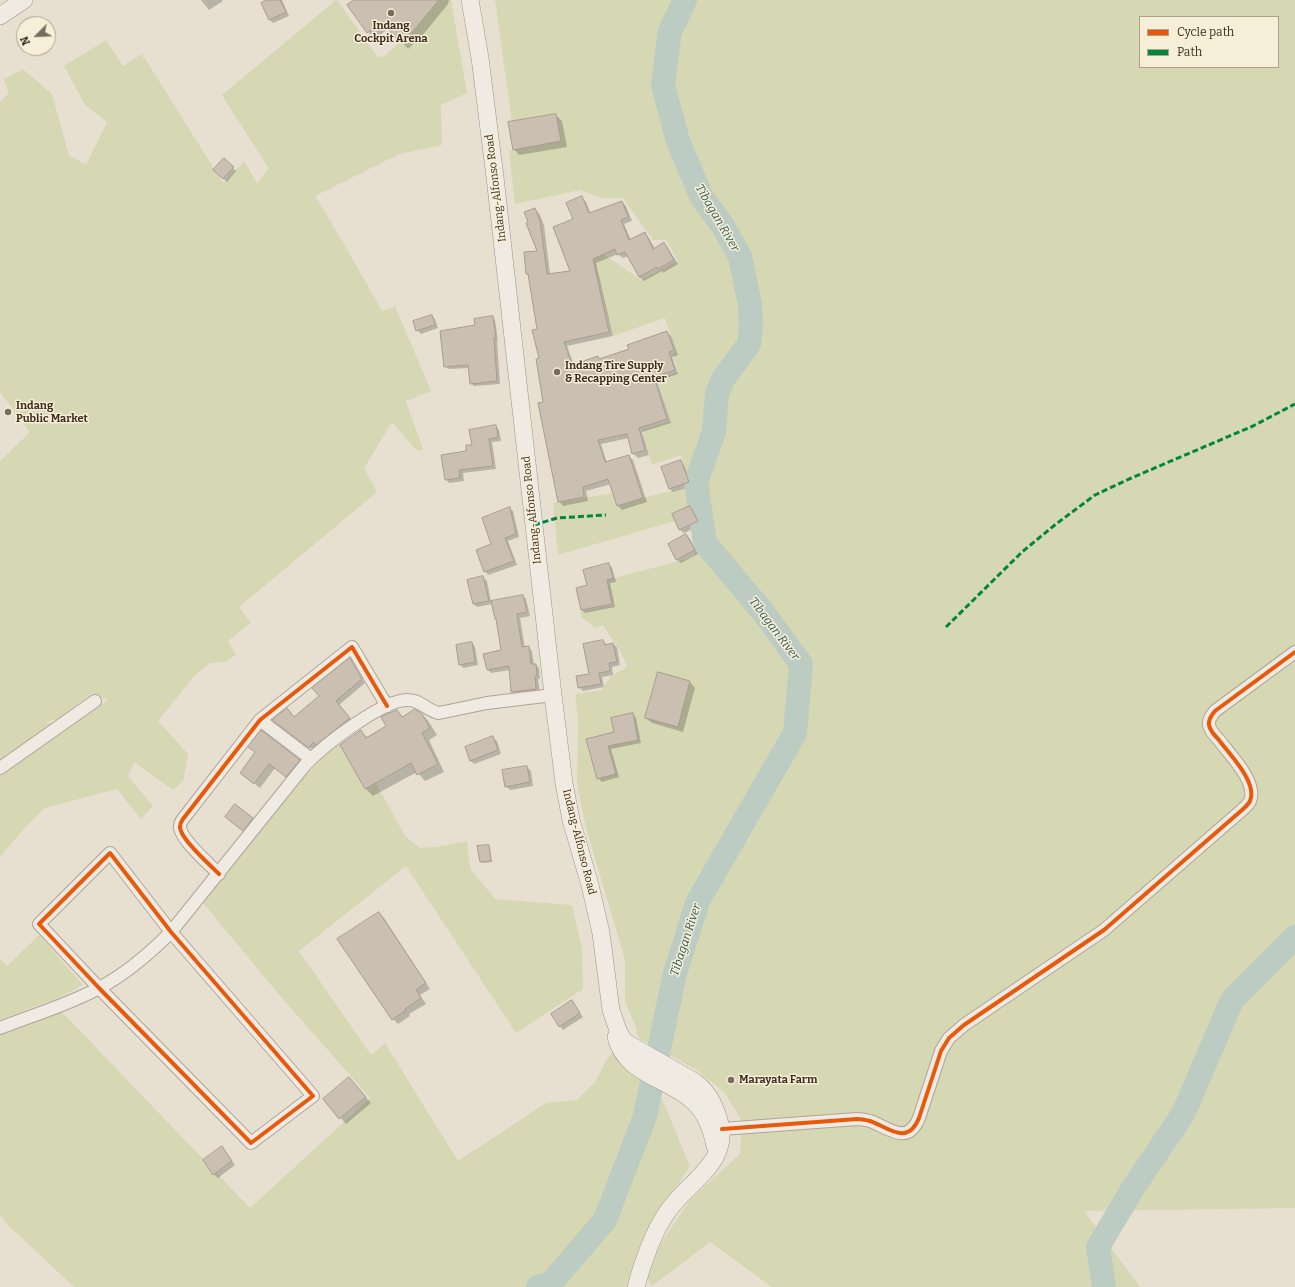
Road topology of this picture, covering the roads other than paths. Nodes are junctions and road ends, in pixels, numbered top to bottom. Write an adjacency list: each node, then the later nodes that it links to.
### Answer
1 (24, 0): 3 (main road)
2 (470, 0): 5 (main road, Indang-Alfonso Road)
3 (0, 16)
4 (1295, 652): 17 (street)
5 (553, 695): 7 (street); 14 (main road, Indang-Alfonso Road)
6 (95, 701): 10 (street)
7 (388, 706): 8 (street); 9 (street)
8 (260, 720): 9 (street); 11 (street)
9 (311, 759): 11 (street)
10 (0, 768)
11 (218, 874): 12 (street)
12 (171, 932): 13 (street); 13 (street); 13 (street)
13 (99, 988): 15 (street)
14 (612, 1016): 16 (main road, Indang-Alfonso Road); 16 (main road, Indang-Alfonso Road)
15 (0, 1028)
16 (686, 1086): 17 (main road, Indang-Alfonso Road); 18 (main road, Indang-Alfonso Road)
17 (722, 1129): 18 (main road, Indang-Alfonso Road)
18 (714, 1160): 19 (main road, Indang-Alfonso Road)
19 (636, 1287)

